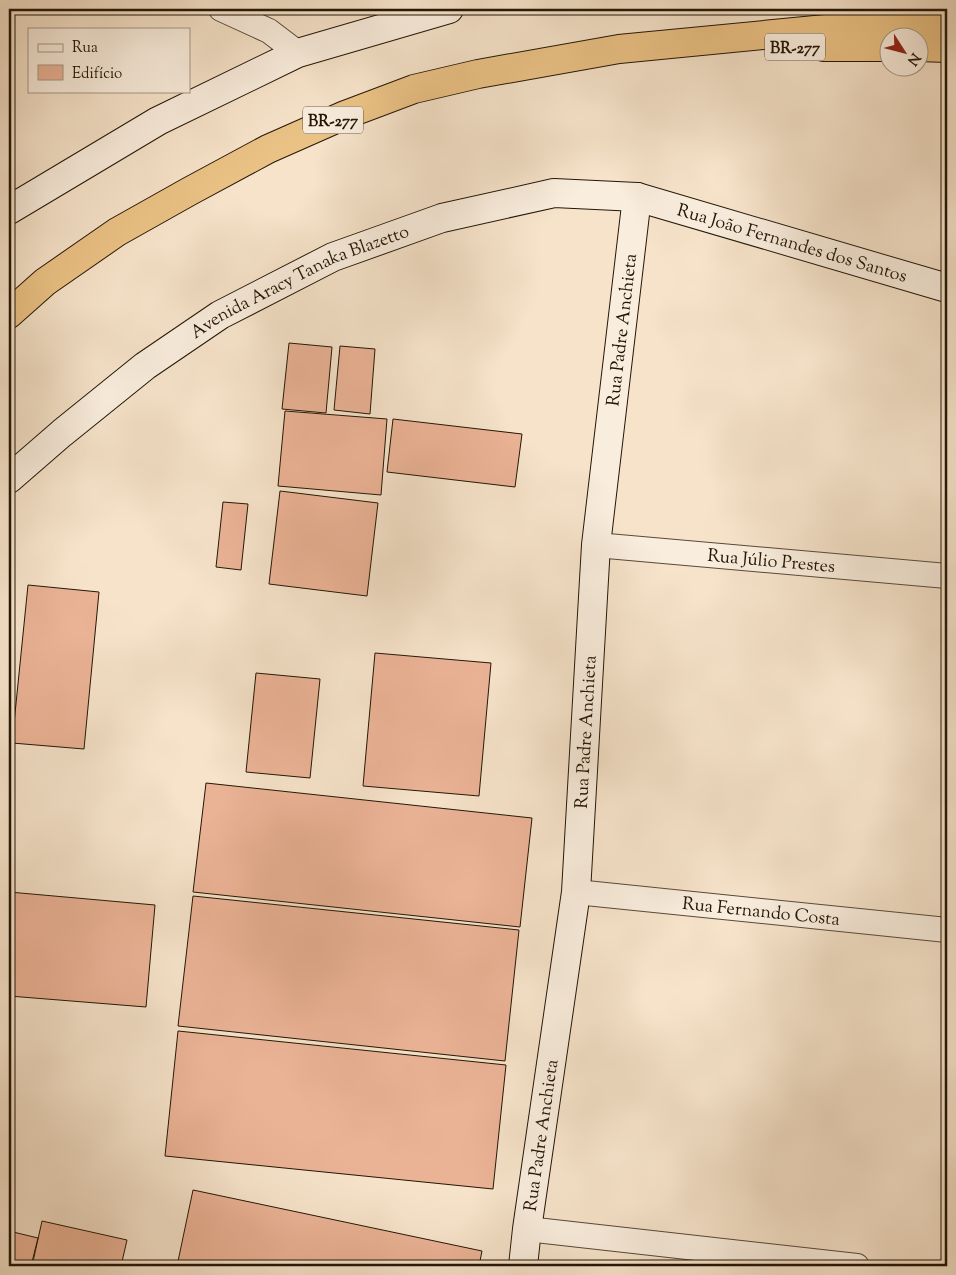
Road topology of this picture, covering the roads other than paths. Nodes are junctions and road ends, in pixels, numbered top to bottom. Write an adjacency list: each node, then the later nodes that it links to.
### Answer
1 (220, 9): 9 (street)
2 (450, 9): 9 (main road)
3 (947, 12): 5 (highway)
4 (947, 26): 5 (highway, BR-277)
5 (710, 40): 6 (highway, BR-277); 13 (highway, BR-277)
6 (878, 47)
7 (928, 47): 8 (highway)
8 (947, 48)
9 (298, 53): 11 (main road)
10 (637, 196): 12 (main road, Rua João Fernandes dos Santos); 14 (main road, Avenida Aracy Tanaka Blazetto); 15 (main road, Rua Padre Anchieta)
11 (9, 210)
12 (947, 288)
13 (9, 314)
14 (9, 479)
15 (596, 545): 16 (street, Rua Júlio Prestes); 17 (main road, Rua Padre Anchieta)
16 (947, 576)
17 (576, 892): 18 (street, Rua Fernando Costa); 19 (main road, Rua Padre Anchieta)
18 (947, 930)
19 (527, 1228): 20 (main road, Rua Padre Anchieta); 21 (street)
20 (523, 1266)
21 (857, 1266)

